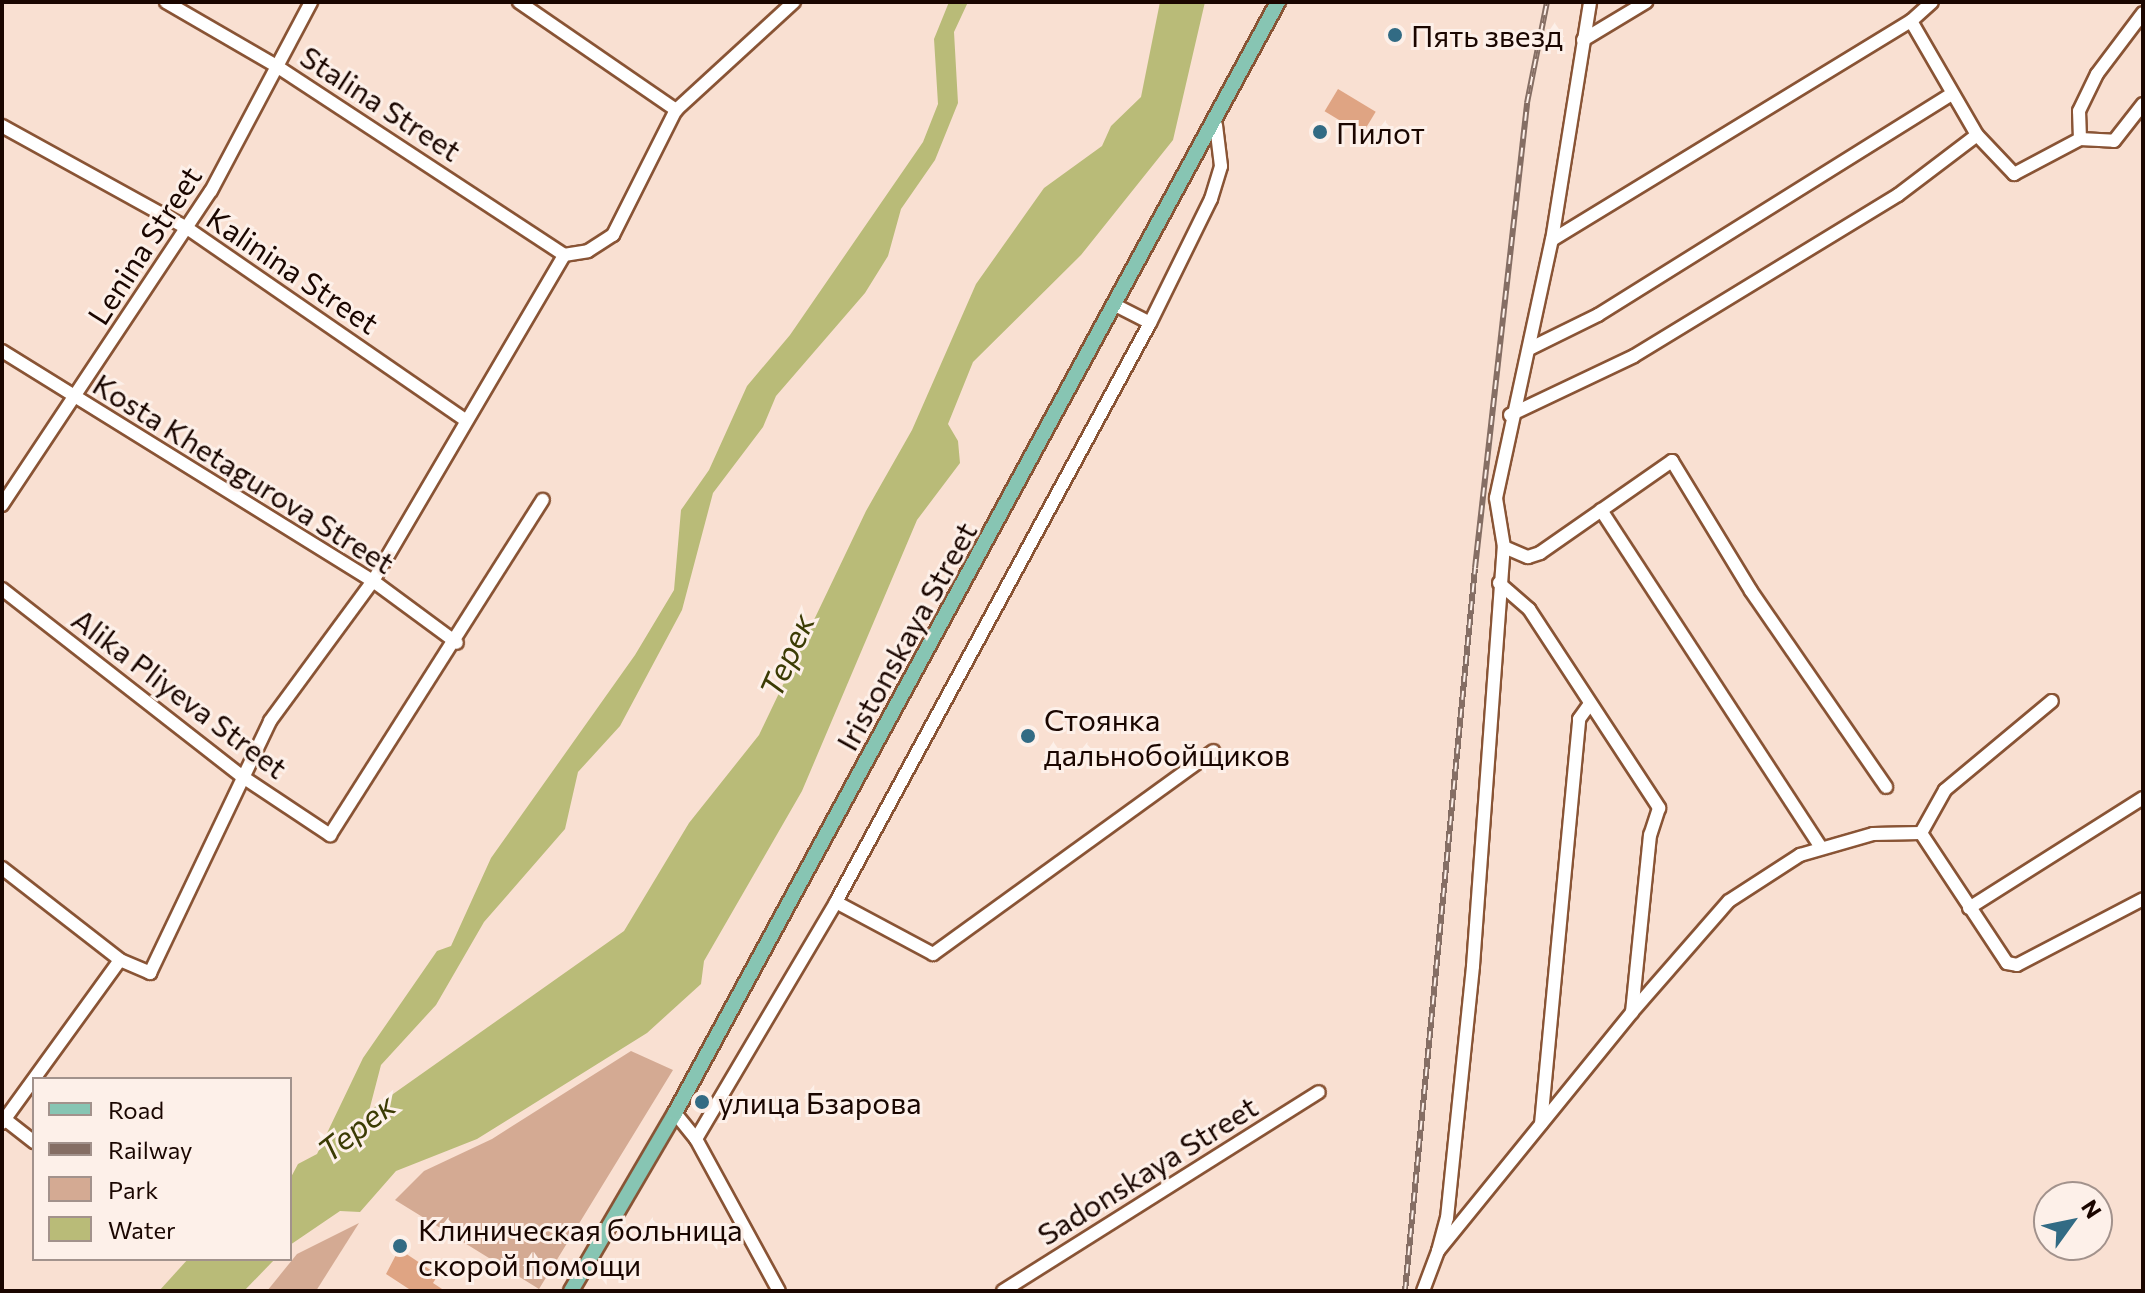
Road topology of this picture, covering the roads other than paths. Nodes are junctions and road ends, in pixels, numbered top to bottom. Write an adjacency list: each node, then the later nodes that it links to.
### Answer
1 (166, 2): 12 (street, Stalina Street)
2 (311, 2): 12 (street, Lenina Street)
3 (519, 2): 15 (street)
4 (794, 2): 15 (street)
5 (1278, 2): 16 (main road, Iristonskaya Street)
6 (1590, 2): 11 (street)
7 (1646, 2): 11 (street)
8 (1923, 4): 10 (street)
9 (2143, 13): 19 (street)
10 (1911, 21): 13 (street); 21 (street)
11 (1583, 40): 21 (street)
12 (278, 67): 20 (street, Lenina Street); 22 (street, Stalina Street)
13 (1950, 95): 18 (street); 25 (street)
14 (2143, 104): 19 (street)
15 (676, 110): 22 (street)
16 (1216, 125): 23 (main road, Iristonskaya Street); 24 (street)
17 (2, 126): 20 (street, Kalinina Street)
18 (1977, 135): 19 (street); 28 (street)
19 (2080, 139)
20 (187, 228): 27 (street, Lenina Street); 29 (street, Kalinina Street)
21 (1552, 240): 25 (street)
22 (564, 255): 29 (street)
23 (1117, 306): 24 (street); 55 (main road, Iristonskaya Street)
24 (1150, 323): 48 (street)
25 (1531, 348): 28 (street)
26 (2, 351): 27 (street, Kosta Khetagurova Street)
27 (74, 400): 31 (street, Lenina Street); 34 (street, Kosta Khetagurova Street)
28 (1510, 415): 33 (street)
29 (465, 420): 34 (street)
30 (543, 500): 37 (street)
31 (2, 505)
32 (1601, 510): 33 (street); 42 (street); 45 (street)
33 (1504, 547): 35 (street)
34 (373, 581): 37 (street, Kosta Khetagurova Street); 41 (street)
35 (1499, 583): 39 (street); 60 (street)
36 (2, 589): 41 (street, Alika Pliyeva Street)
37 (457, 643): 41 (street, Alika Pliyeva Street)
38 (2052, 701): 44 (street)
39 (1590, 704): 51 (street); 57 (street)
40 (1213, 751): 48 (street)
41 (243, 777): 50 (street)
42 (1886, 787)
43 (2143, 798): 49 (street)
44 (1921, 833): 45 (street); 49 (street)
45 (1820, 846): 51 (street)
46 (2, 868): 50 (street)
47 (2143, 899): 49 (street)
48 (836, 902): 58 (street)
49 (1969, 908)
50 (120, 960): 52 (street)
51 (1632, 1012): 57 (street)
52 (34, 1077)
53 (32, 1080): 56 (street)
54 (1319, 1092): 63 (street, Sadonskaya Street)
55 (675, 1113): 58 (street); 61 (main road, Iristonskaya Street)
56 (3, 1120): 59 (street)
57 (1541, 1124): 60 (street)
58 (696, 1139): 62 (street)
59 (32, 1141)
60 (1438, 1251): 64 (street)
61 (571, 1291)
62 (779, 1291)
63 (1003, 1291)
64 (1423, 1291)

